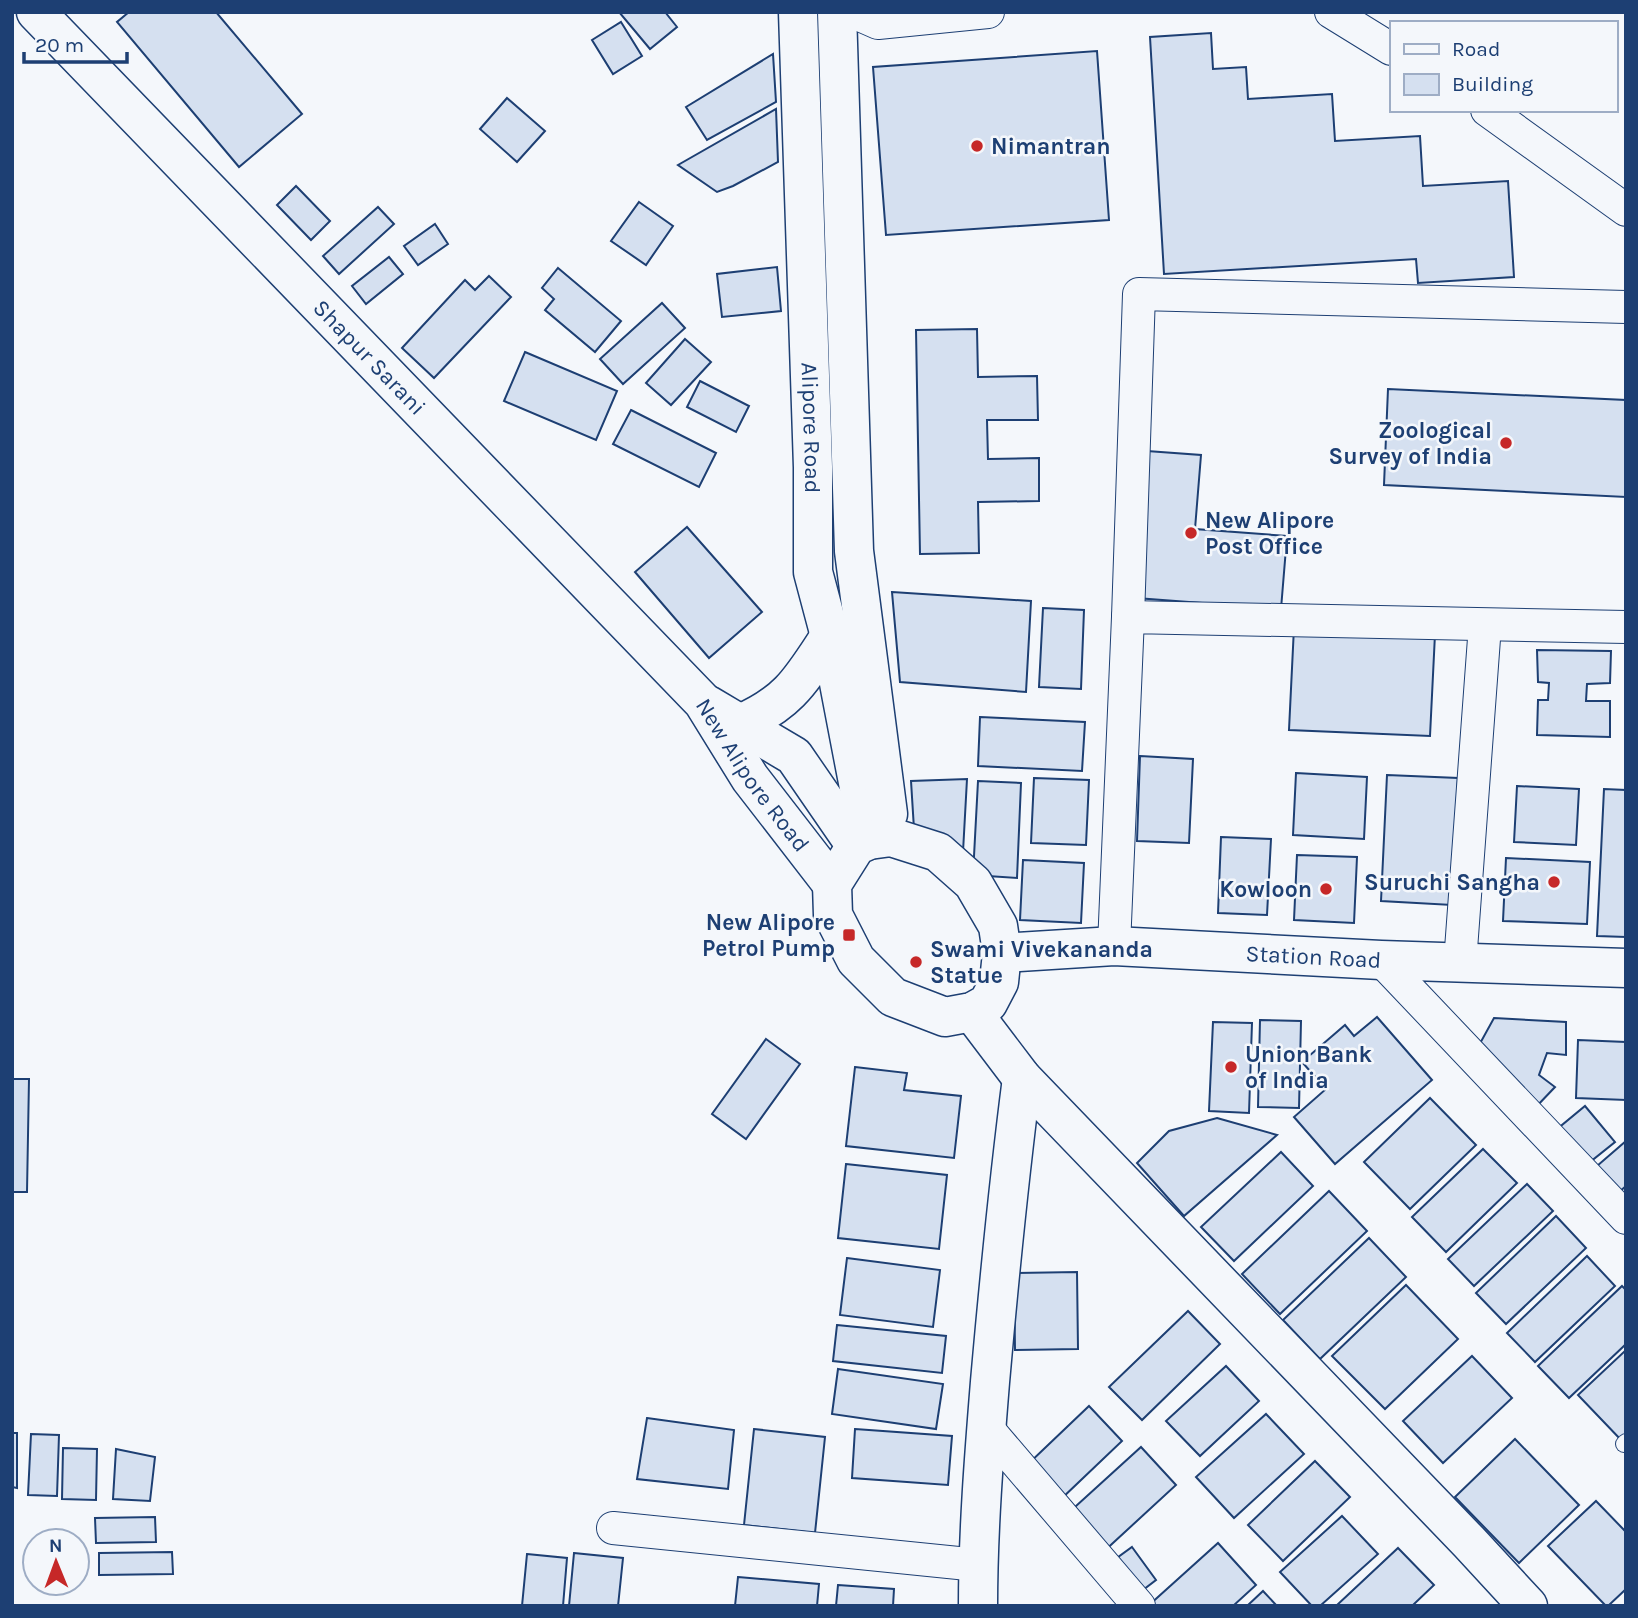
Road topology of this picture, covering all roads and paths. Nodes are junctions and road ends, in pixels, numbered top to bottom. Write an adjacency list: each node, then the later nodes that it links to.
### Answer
1 (36, 12): 15 (main road, Shapur Sarani)
2 (798, 12): 14 (main road, Alipore Road)
3 (837, 12): 17 (main road, Alipore Road)
4 (853, 12): 5 (street)
5 (988, 12)
6 (1331, 12): 7 (street)
7 (1390, 48)
8 (1491, 112): 9 (street)
9 (1626, 210)
10 (1626, 307): 11 (street)
11 (1128, 617): 12 (street); 19 (street)
12 (1485, 625): 13 (street); 22 (street)
13 (1626, 627)
14 (830, 636): 16 (main road); 17 (main road, Alipore Road)
15 (703, 702): 16 (main road, New Alipore Road); 18 (main road, New Alipore Road)
16 (740, 724): 17 (main road, New Alipore Road)
17 (872, 841): 18 (main road); 20 (main road)
18 (832, 884): 24 (main road)
19 (1114, 946): 20 (main road, Station Road); 21 (main road, Station Road)
20 (1002, 953): 24 (main road)
21 (1381, 960): 22 (main road, Station Road); 26 (street)
22 (1460, 963): 23 (main road, Station Road)
23 (1626, 968)
24 (972, 1012): 25 (main road)
25 (1022, 1079): 27 (main road); 32 (main road)
26 (1626, 1218)
27 (987, 1428): 29 (main road); 31 (street)
28 (613, 1528): 29 (street)
29 (978, 1565): 30 (main road)
30 (978, 1606)
31 (1139, 1606)
32 (1528, 1606)

